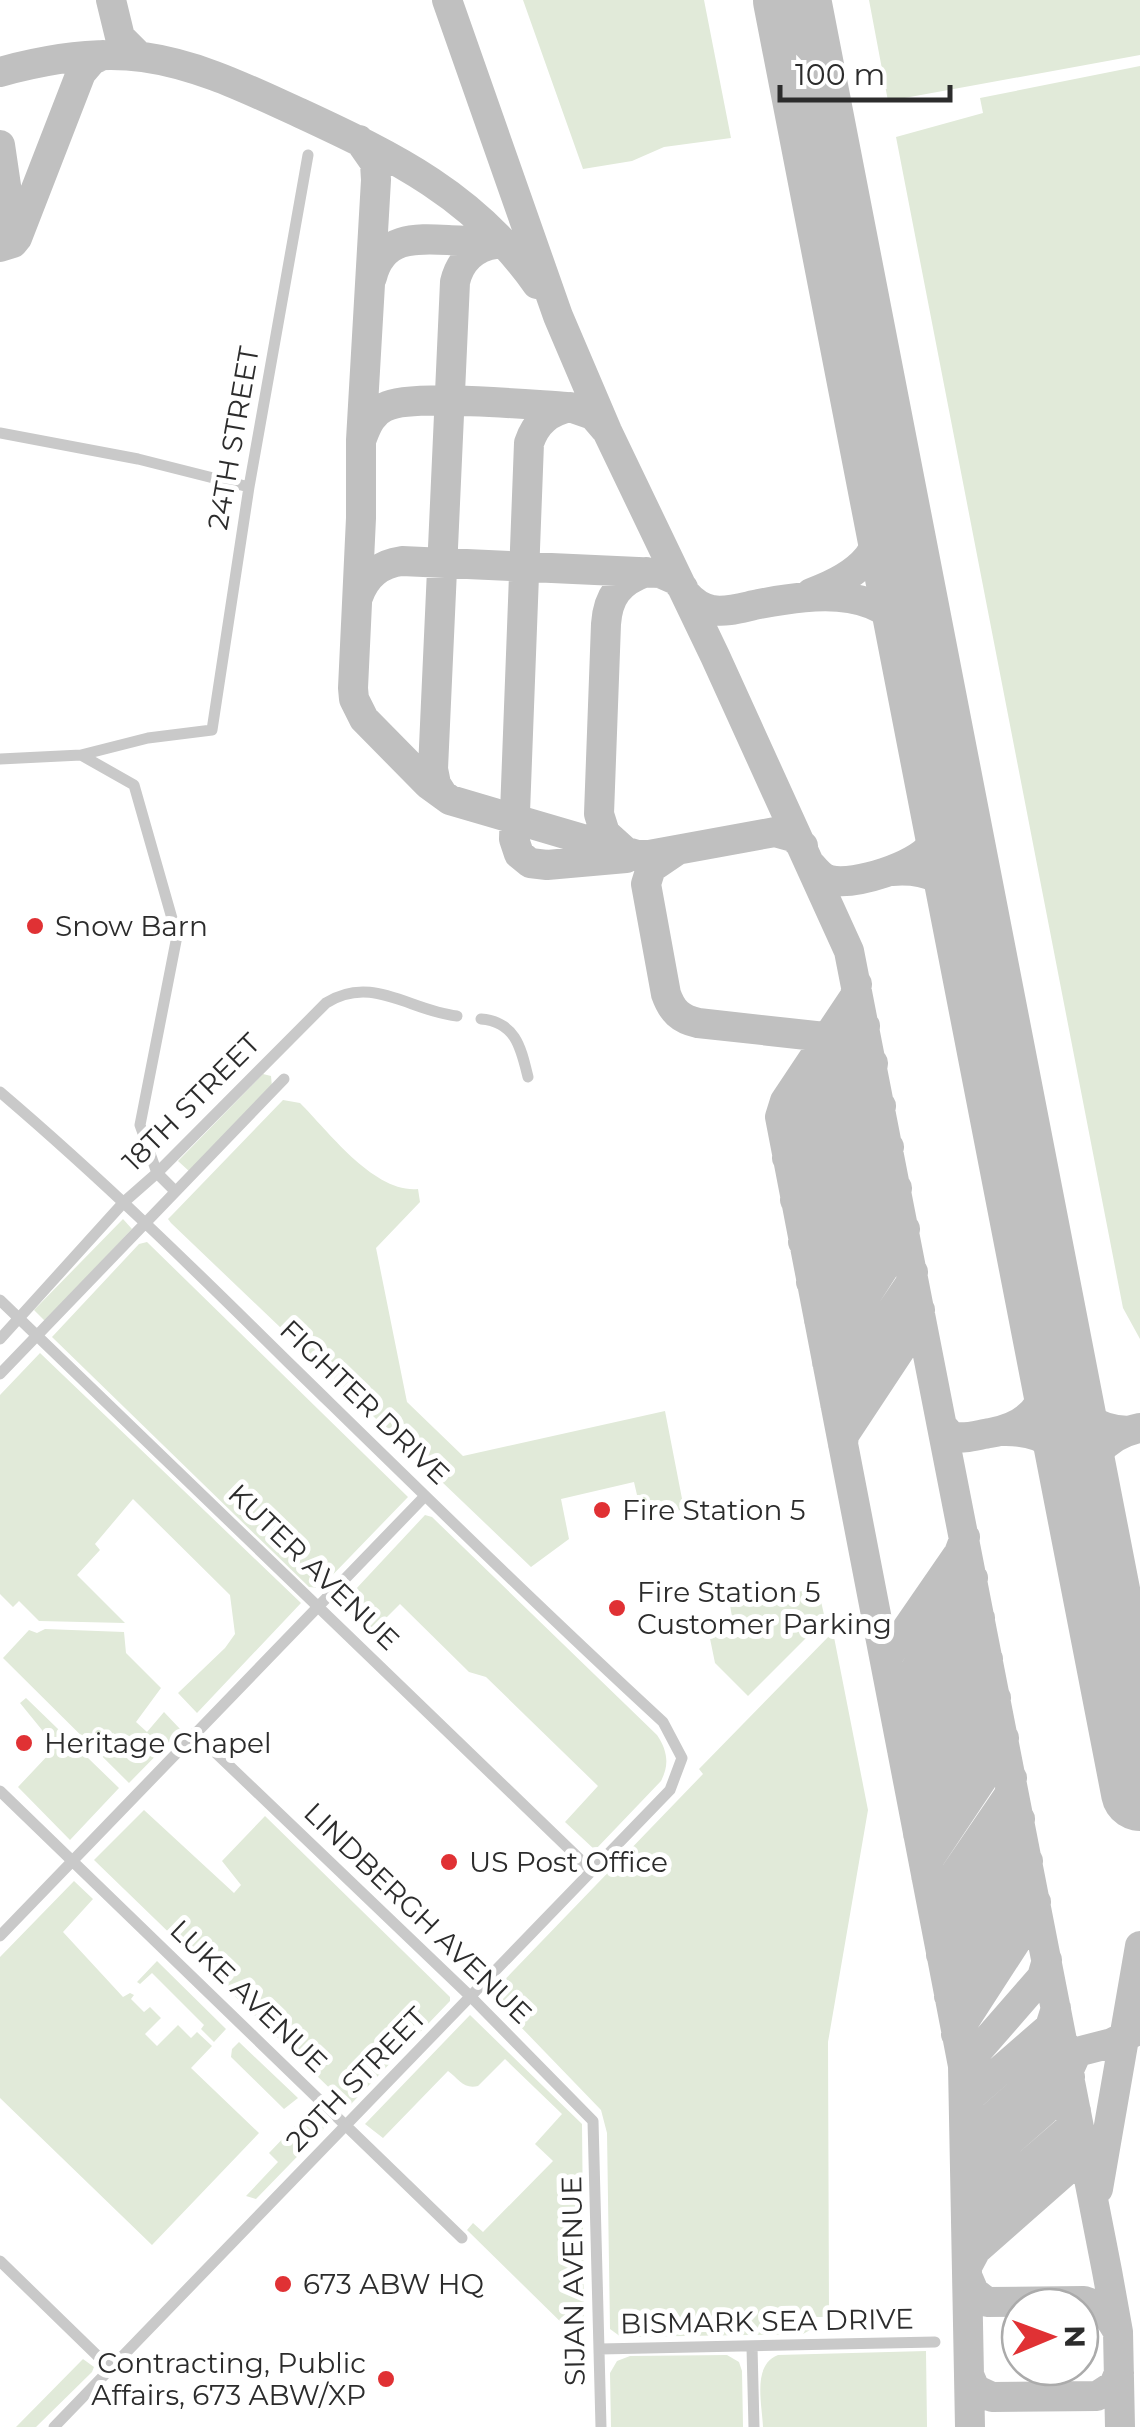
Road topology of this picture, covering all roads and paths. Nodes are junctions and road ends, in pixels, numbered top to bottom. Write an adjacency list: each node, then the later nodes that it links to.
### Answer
1 (308, 156): 3 (street, 24TH STREET)
2 (0, 433): 3 (street)
3 (249, 487): 4 (street, 24TH STREET)
4 (81, 755): 5 (street); 11 (street)
5 (0, 759)
6 (457, 1016): 11 (street, 18TH STREET)
7 (482, 1019): 8 (street)
8 (528, 1077)
9 (284, 1079): 12 (street, 18TH STREET)
10 (0, 1092): 13 (street, FIGHTER DRIVE)
11 (157, 1173): 12 (street); 13 (street, 18TH STREET)
12 (175, 1192): 14 (street, 18TH STREET)
13 (124, 1202): 14 (street, FIGHTER DRIVE); 16 (street, 18TH STREET)
14 (146, 1222): 17 (street, 18TH STREET); 20 (street, FIGHTER DRIVE)
15 (0, 1300): 16 (street, KUTER AVENUE)
16 (20, 1318): 17 (street, KUTER AVENUE); 18 (street, 18TH STREET)
17 (38, 1335): 19 (street, 18TH STREET); 21 (street, KUTER AVENUE)
18 (0, 1340)
19 (0, 1374)
20 (425, 1496): 21 (street); 23 (street, FIGHTER DRIVE)
21 (319, 1607): 22 (street); 26 (street, KUTER AVENUE)
22 (195, 1733): 25 (street); 28 (street, LINDBERGH AVENUE)
23 (682, 1758): 26 (street, 20TH STREET)
24 (0, 1791): 25 (street, LUKE AVENUE)
25 (72, 1861): 27 (street); 29 (street, LUKE AVENUE)
26 (592, 1871): 28 (street, 20TH STREET)
27 (0, 1936)
28 (470, 1996): 29 (street, 20TH STREET); 30 (street, LINDBERGH AVENUE)
29 (347, 2124): 31 (street, LUKE AVENUE); 36 (street, 20TH STREET)
30 (596, 2135): 35 (street, SIJAN AVENUE)
31 (462, 2238)
32 (0, 2261): 36 (street)
33 (935, 2342): 34 (street, BISMARK SEA DRIVE)
34 (752, 2347): 35 (street, BISMARK SEA DRIVE); 39 (street)
35 (600, 2350): 38 (street, SIJAN AVENUE)
36 (111, 2369): 37 (street, 20TH STREET)
37 (54, 2427)
38 (601, 2427)
39 (754, 2427)

